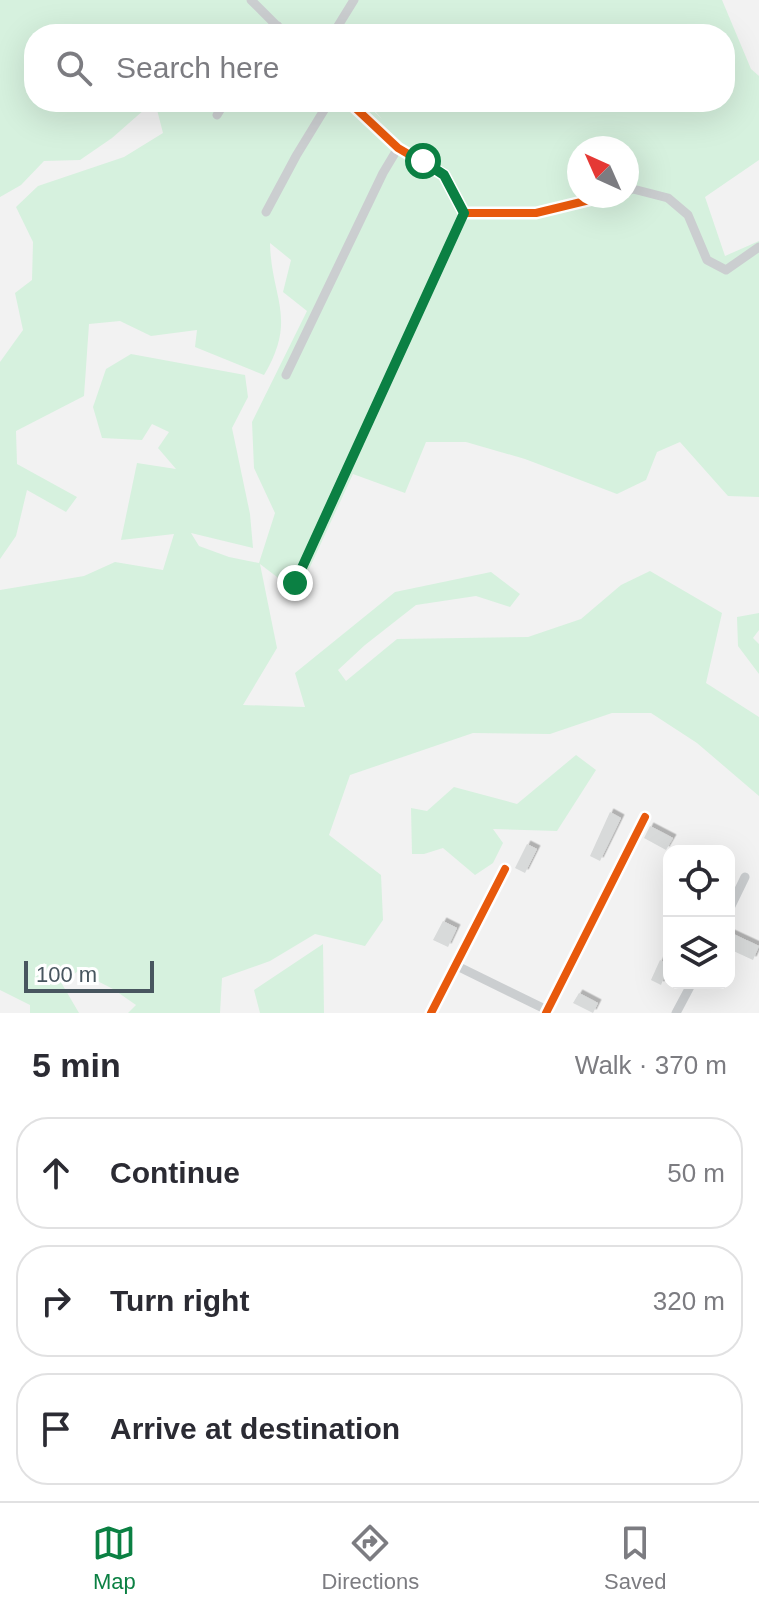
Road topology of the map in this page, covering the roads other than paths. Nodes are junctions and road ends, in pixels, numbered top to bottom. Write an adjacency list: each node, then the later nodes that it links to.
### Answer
1 (251, 0): 3 (street)
2 (354, 0): 4 (street)
3 (276, 24)
4 (339, 24)
5 (219, 112): 8 (street)
6 (323, 112): 12 (street)
7 (360, 112): 9 (street)
8 (217, 115)
9 (398, 148): 13 (street); 15 (street)
10 (639, 191): 14 (street)
11 (567, 205): 13 (street)
12 (266, 212)
13 (464, 213): 16 (street)
14 (759, 247)
15 (286, 375)
16 (295, 583)
17 (645, 817): 23 (street)
18 (505, 869): 21 (street)
19 (745, 877): 20 (street)
20 (735, 898)
21 (455, 965): 23 (street); 24 (street)
22 (689, 989): 25 (street)
23 (548, 1012)
24 (431, 1013)
25 (676, 1013)

